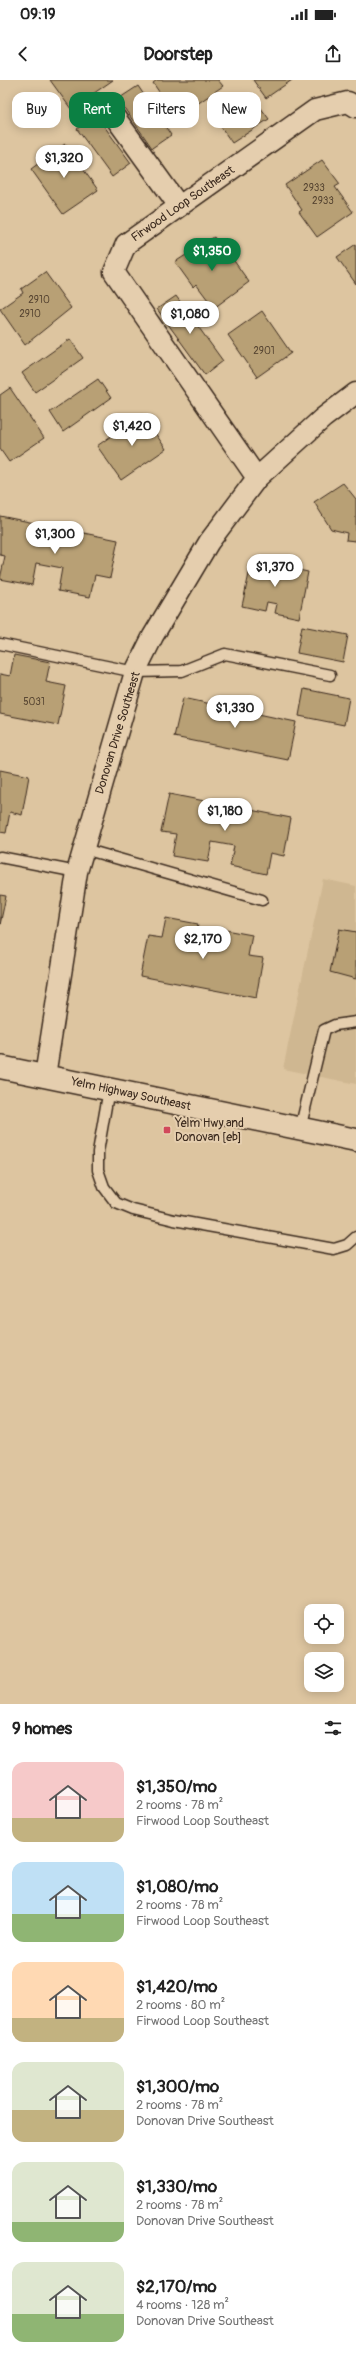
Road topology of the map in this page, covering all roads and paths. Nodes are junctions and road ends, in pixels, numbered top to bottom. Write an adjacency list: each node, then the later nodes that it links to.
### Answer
1 (356, 107): 3 (street, Firwood Loop Southeast)
2 (123, 128): 3 (street)
3 (180, 206): 5 (street, Firwood Loop Southeast)
4 (356, 393): 5 (street, Donovan Drive Southeast)
5 (257, 478): 7 (street, Donovan Drive Southeast)
6 (0, 644): 7 (lane)
7 (135, 672): 8 (lane); 9 (street, Donovan Drive Southeast)
8 (330, 675)
9 (84, 849): 11 (street, Donovan Drive Southeast); 12 (lane)
10 (0, 857): 11 (lane)
11 (78, 872): 15 (street, Donovan Drive Southeast)
12 (262, 900)
13 (356, 1022): 17 (lane)
14 (0, 1067): 15 (main road, Yelm Highway Southeast)
15 (45, 1076): 16 (main road, Yelm Highway Southeast)
16 (109, 1089): 17 (main road, Yelm Highway Southeast); 19 (lane)
17 (300, 1129): 18 (main road, Yelm Highway Southeast)
18 (356, 1140)
19 (356, 1236)

